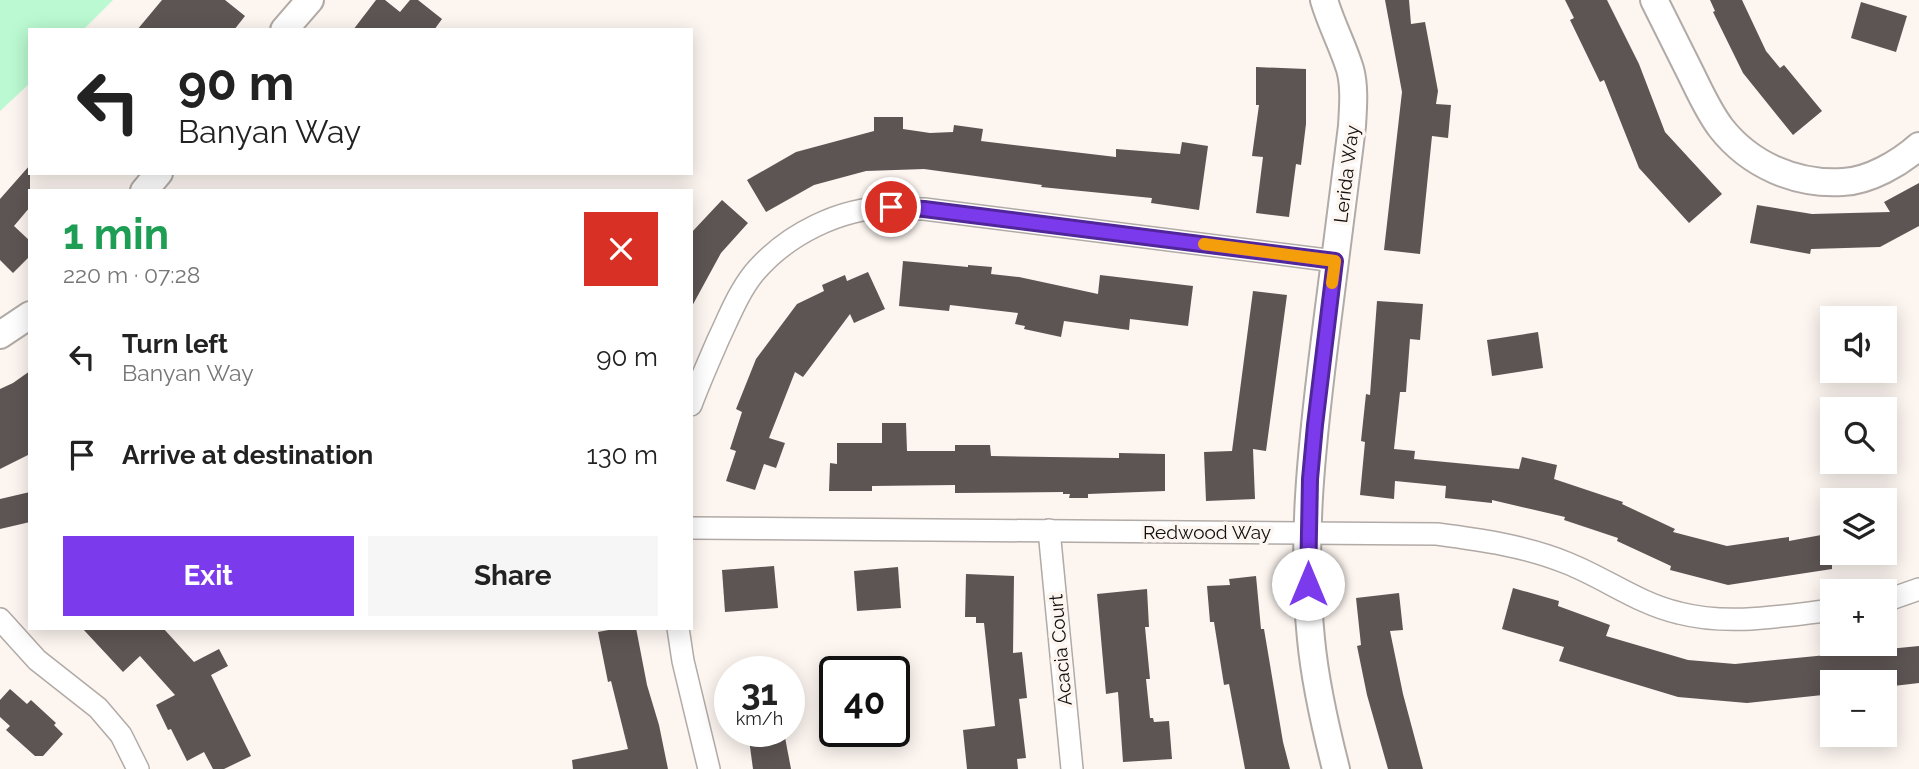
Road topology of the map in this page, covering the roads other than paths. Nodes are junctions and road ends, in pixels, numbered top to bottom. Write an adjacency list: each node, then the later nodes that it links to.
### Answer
1 (310, 0): 4 (street)
2 (1324, 0): 8 (street, Lerida Way)
3 (1654, 0): 5 (street)
4 (286, 28)
5 (1919, 146)
6 (157, 175): 7 (street)
7 (146, 189)
8 (1335, 261): 11 (street); 14 (street, Lerida Way)
9 (28, 316): 10 (street)
10 (0, 335)
11 (693, 400)
12 (693, 528): 13 (street, Redwood Way)
13 (1049, 530): 14 (street, Redwood Way); 22 (street, Acacia Court)
14 (1308, 532): 17 (street, Redwood Way); 23 (street, Lerida Way)
15 (1919, 589): 16 (street)
16 (1897, 597)
17 (1820, 611)
18 (2, 626): 20 (street)
19 (678, 630): 21 (street)
20 (138, 769)
21 (709, 769)
22 (1072, 769)
23 (1336, 769)

